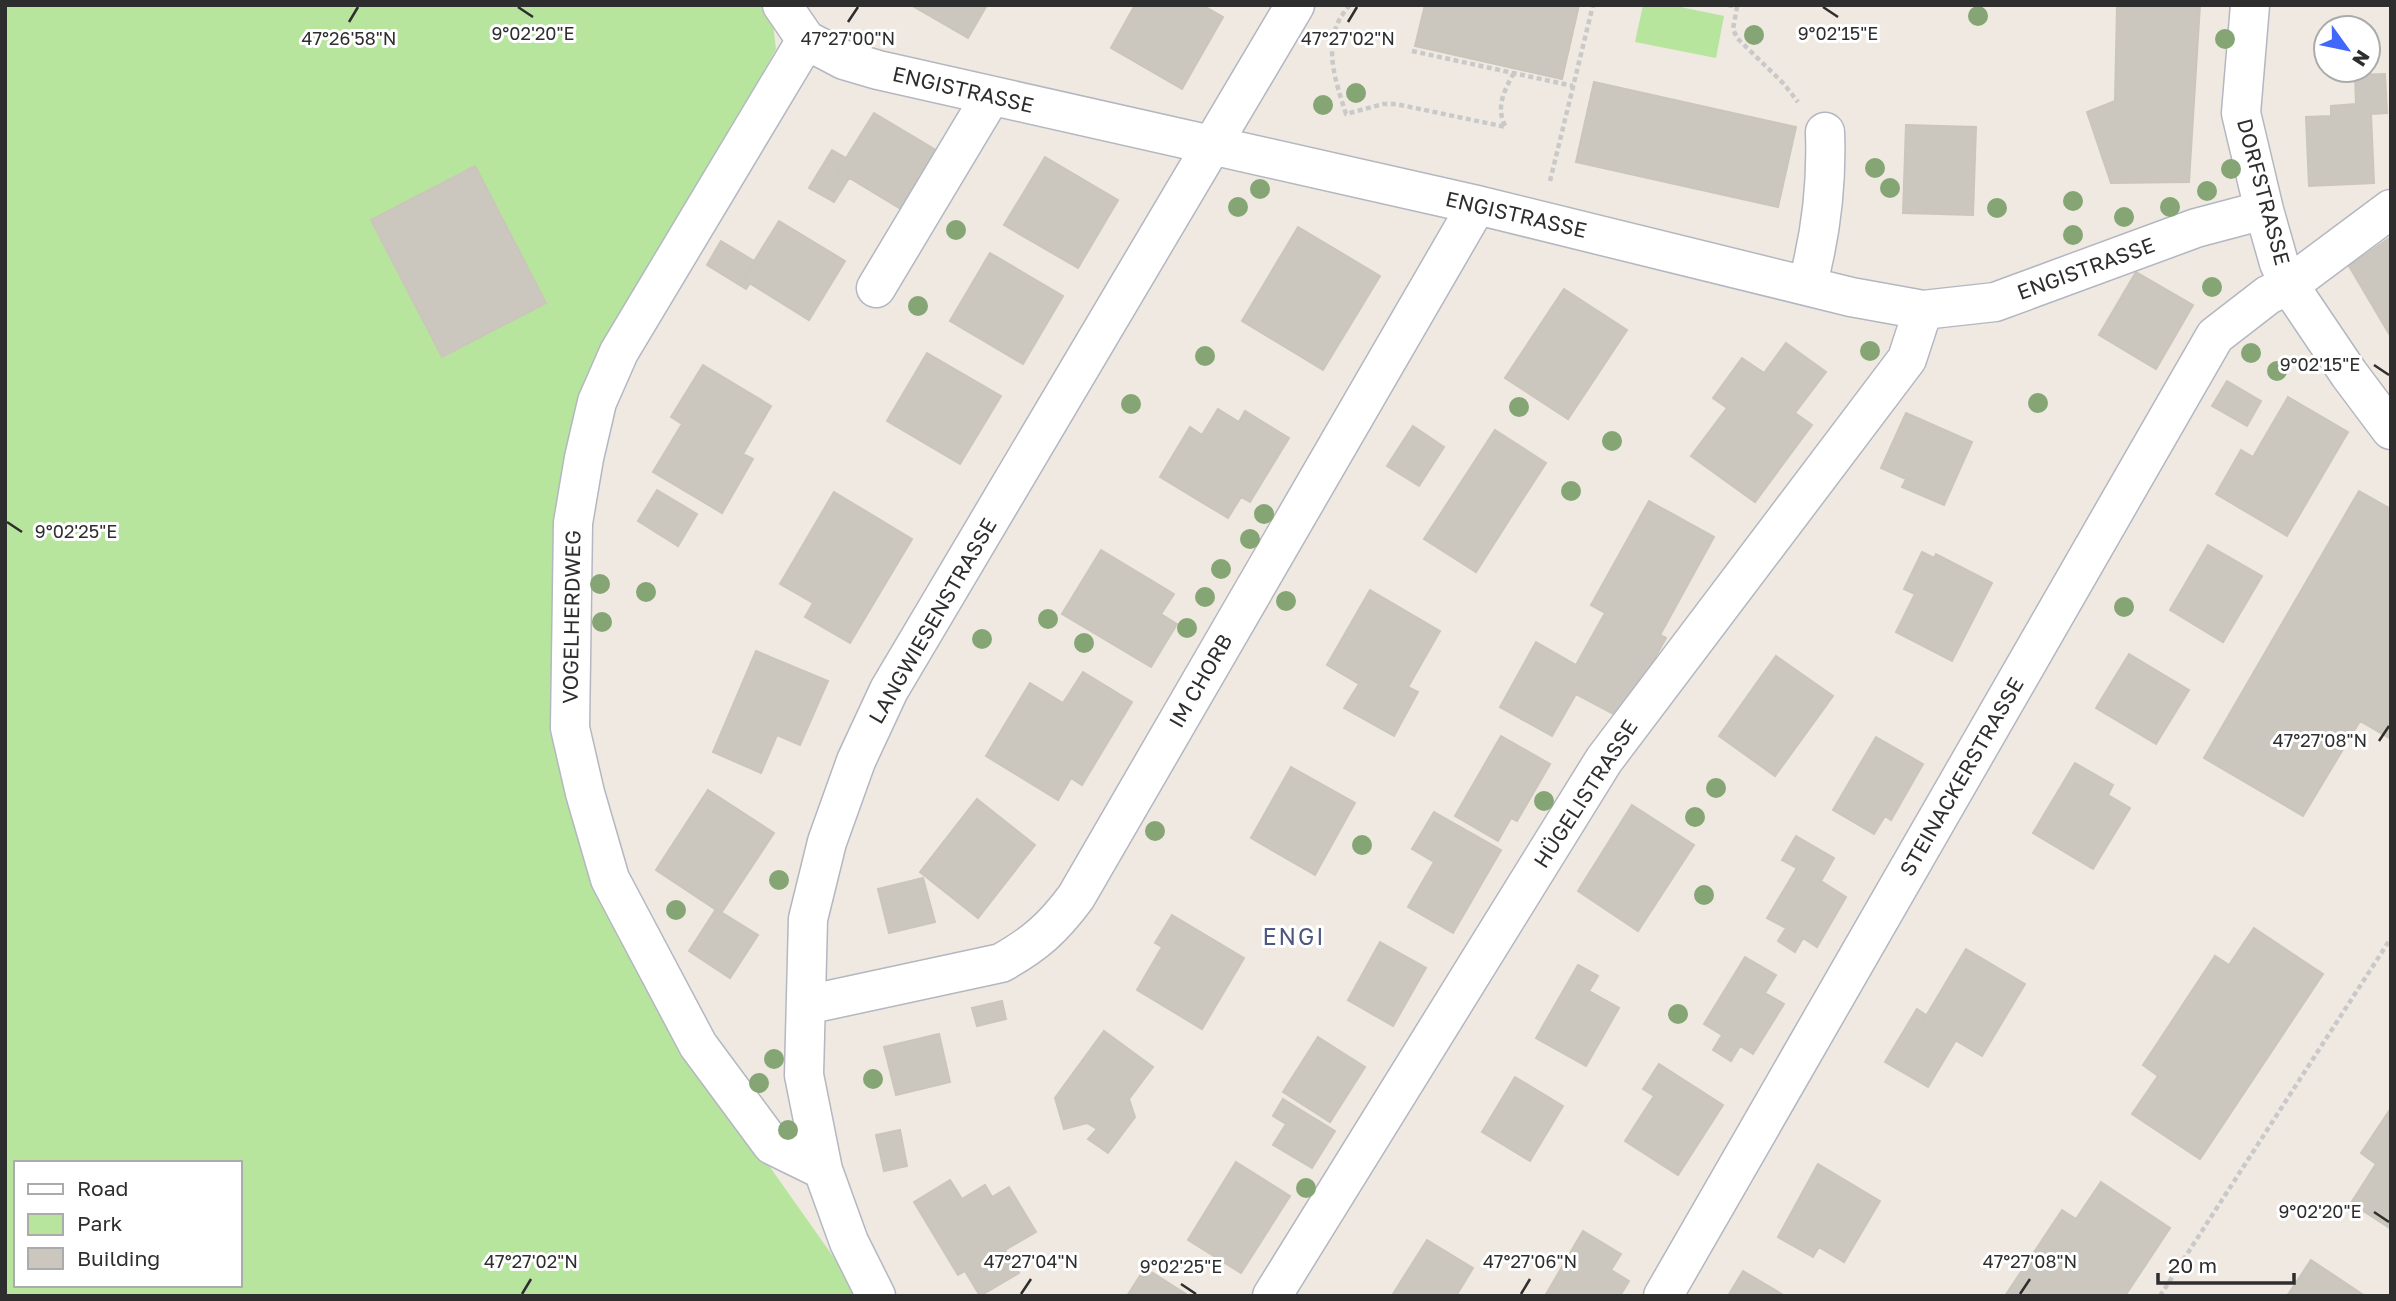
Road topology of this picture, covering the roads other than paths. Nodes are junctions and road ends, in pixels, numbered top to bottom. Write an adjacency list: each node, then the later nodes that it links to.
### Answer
1 (782, 5): 4 (street, ENGISTRASSE)
2 (1295, 5): 7 (street, LANGWIESENSTRASSE)
3 (2250, 5): 10 (street, DORFSTRASSE)
4 (806, 40): 5 (street, ENGISTRASSE); 17 (street, VOGELHERDWEG)
5 (991, 96): 7 (street, ENGISTRASSE); 13 (street)
6 (1825, 132): 12 (street)
7 (1212, 146): 8 (street, ENGISTRASSE); 16 (street, LANGWIESENSTRASSE)
8 (1477, 205): 12 (street, ENGISTRASSE); 16 (street, IM CHORB)
9 (2391, 209): 11 (street, STEINACKERSTRASSE)
10 (2264, 210): 11 (street, DORFSTRASSE); 14 (street, ENGISTRASSE)
11 (2289, 285): 15 (street, DORFSTRASSE); 20 (street, STEINACKERSTRASSE)
12 (1807, 286): 14 (street, ENGISTRASSE)
13 (876, 288)
14 (1923, 310): 19 (street, HÜGELISTRASSE)
15 (2391, 430)
16 (806, 1004): 17 (street, LANGWIESENSTRASSE)
17 (823, 1170): 18 (street, LANGWIESENSTRASSE)
18 (876, 1296)
19 (1272, 1296)
20 (1663, 1296)

